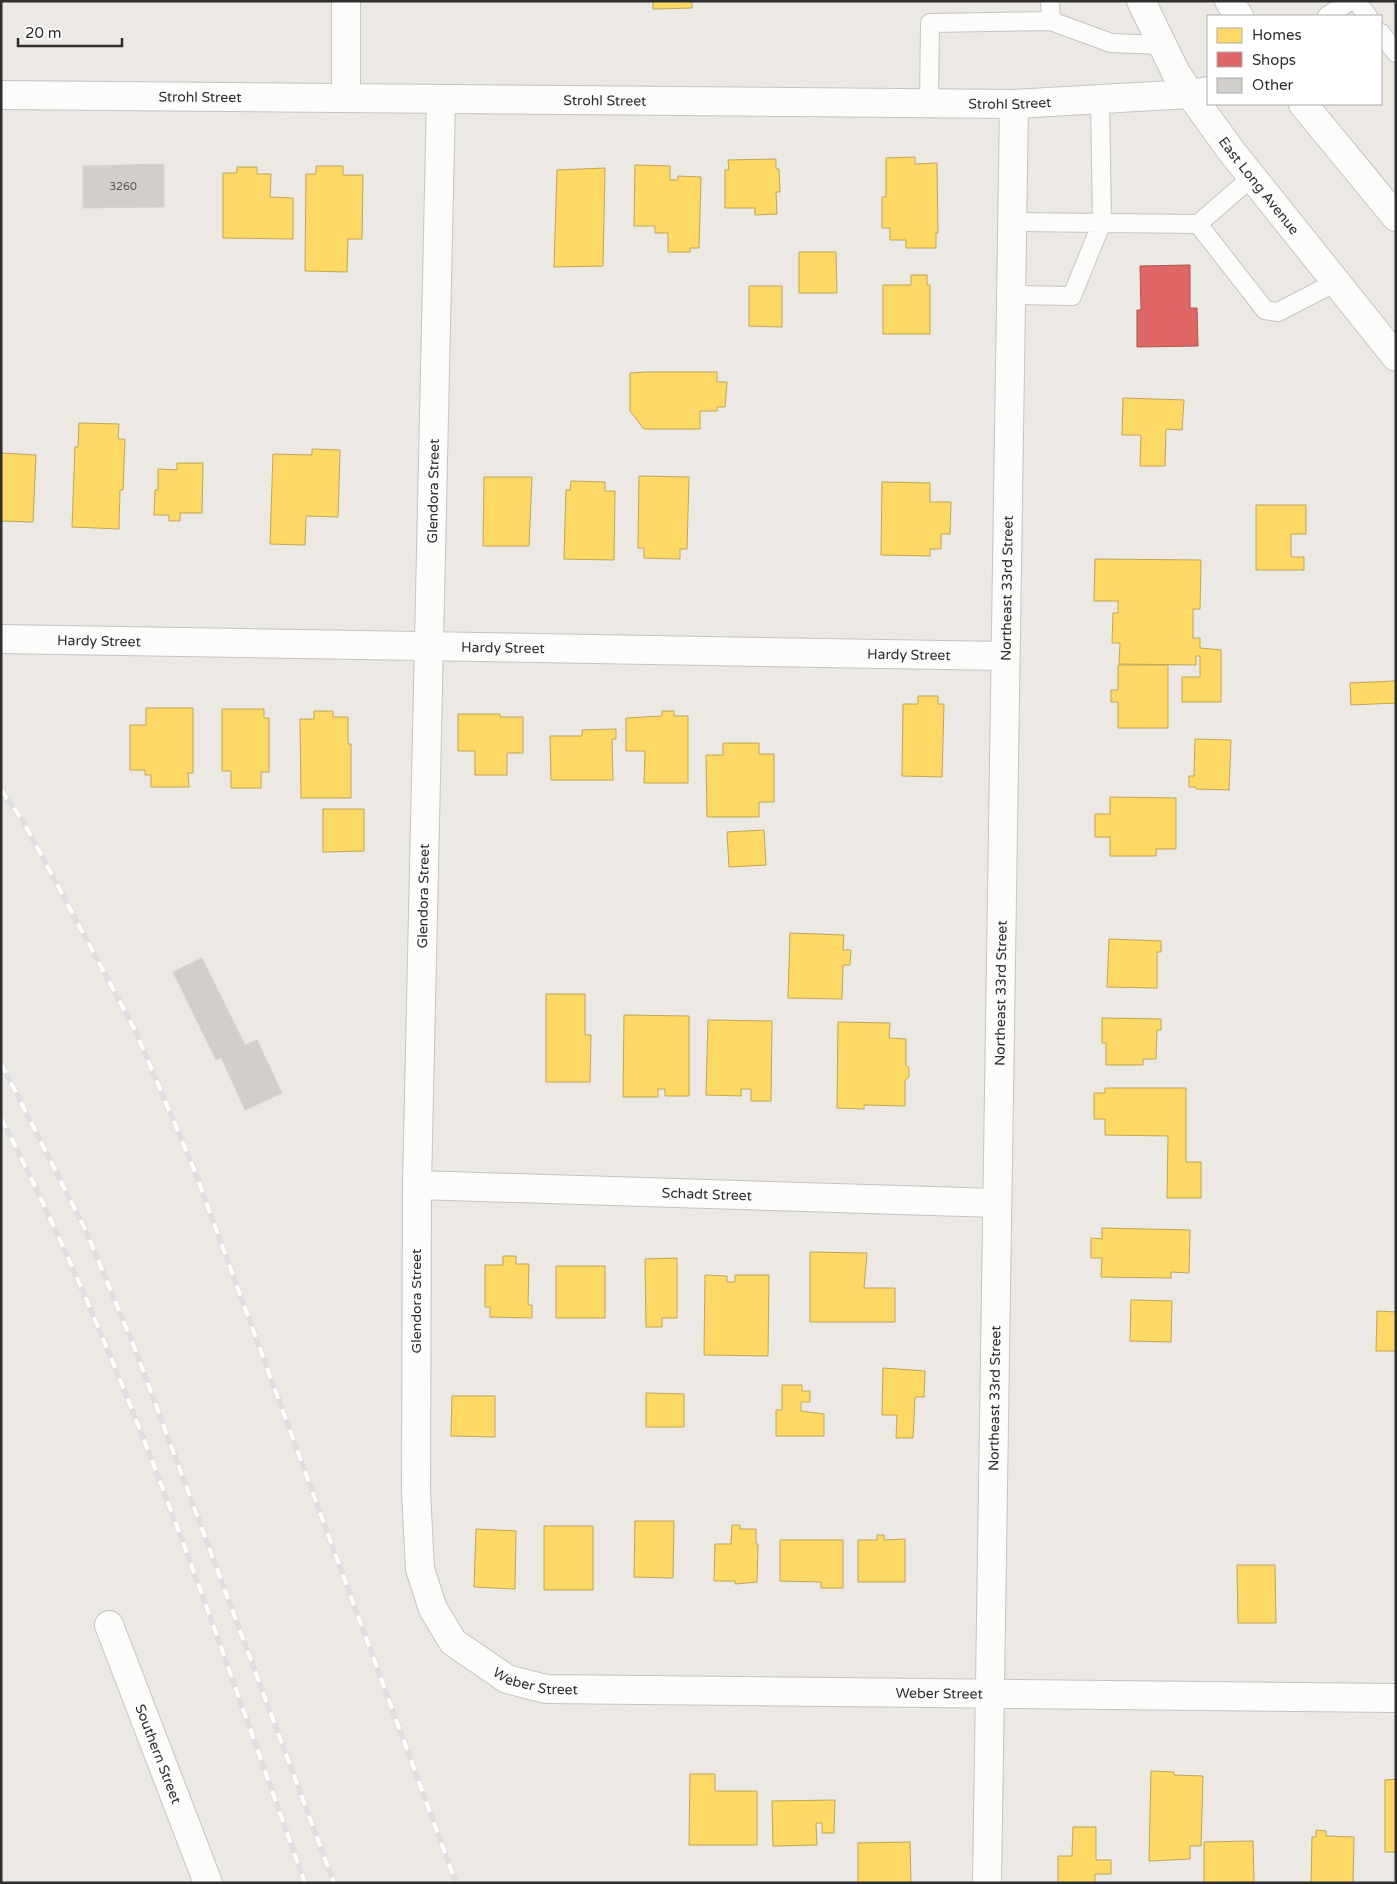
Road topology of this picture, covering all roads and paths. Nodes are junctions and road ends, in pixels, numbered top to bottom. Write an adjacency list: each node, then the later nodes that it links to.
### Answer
1 (346, 1): 16 (street)
2 (1050, 1): 10 (lane)
3 (1141, 1): 12 (street, East Long Avenue)
4 (1229, 1): 7 (street)
5 (1350, 1): 8 (lane)
6 (1356, 1): 9 (lane)
7 (1238, 15)
8 (1329, 15)
9 (1367, 15)
10 (1051, 21): 12 (lane); 19 (lane)
11 (1382, 34): 13 (lane)
12 (1162, 46): 14 (street, East Long Avenue)
13 (1396, 53)
14 (1199, 92): 18 (street, Strohl Street); 21 (street, East Long Avenue)
15 (1, 94): 16 (street, Strohl Street)
16 (346, 98): 17 (street, Strohl Street)
17 (441, 99): 19 (street, Strohl Street); 33 (street, Glendora Street)
18 (1100, 100): 20 (street, Strohl Street); 27 (lane)
19 (929, 104): 20 (street, Strohl Street)
20 (1014, 104): 26 (street, Northeast 33rd Street)
21 (1207, 105)
22 (1207, 105): 24 (street, East Long Avenue)
23 (1304, 105): 25 (street)
24 (1252, 177): 28 (lane); 29 (street, East Long Avenue)
25 (1396, 217)
26 (1012, 222): 27 (lane); 30 (street, Northeast 33rd Street)
27 (1102, 222): 28 (lane); 30 (lane)
28 (1198, 224): 29 (lane)
29 (1336, 282): 31 (street, East Long Avenue)
30 (1011, 295): 34 (street, Northeast 33rd Street)
31 (1396, 358)
32 (1, 639): 33 (street, Hardy Street)
33 (429, 646): 34 (street, Hardy Street); 35 (street, Glendora Street)
34 (1006, 656): 36 (street, Northeast 33rd Street)
35 (417, 1185): 36 (street, Schadt Street); 38 (street, Glendora Street)
36 (998, 1203): 39 (street, Northeast 33rd Street)
37 (109, 1625): 41 (street, Southern Street)
38 (487, 1667): 39 (street, Weber Street)
39 (990, 1694): 40 (street, Weber Street); 42 (street, Northeast 33rd Street)
40 (1396, 1698)
41 (208, 1883)
42 (987, 1883)

